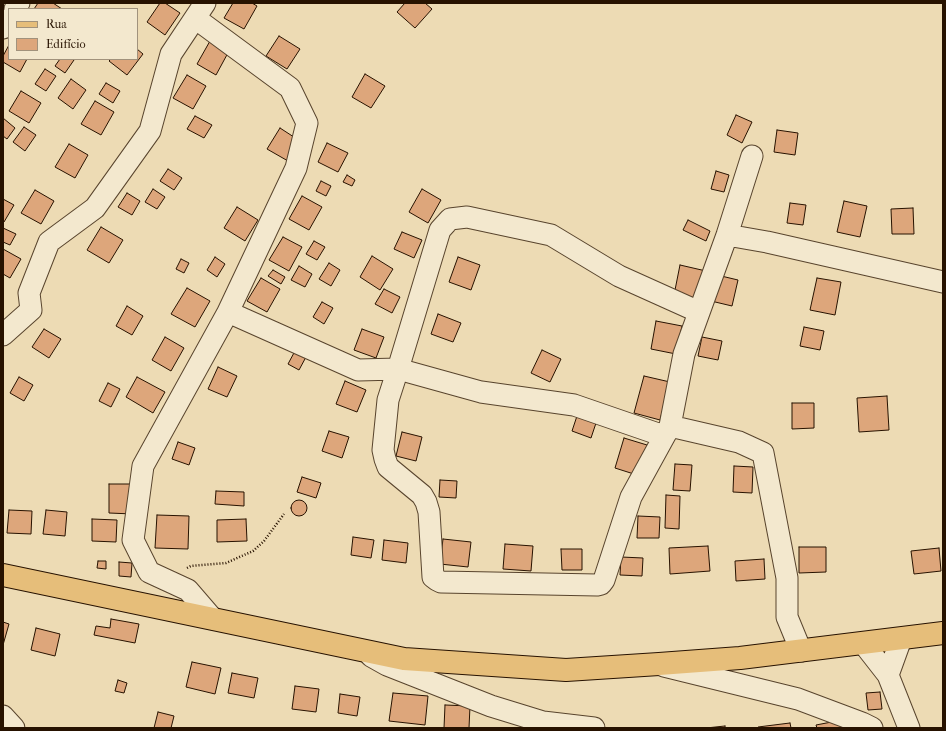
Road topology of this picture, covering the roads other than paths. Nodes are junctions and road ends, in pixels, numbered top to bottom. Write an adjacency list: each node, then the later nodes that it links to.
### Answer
1 (200, 10): 5 (street); 7 (street)
2 (752, 156): 3 (street)
3 (727, 235): 4 (street); 6 (street)
4 (943, 282)
5 (228, 312): 8 (street); 11 (street)
6 (699, 312): 8 (street); 9 (street)
7 (3, 336)
8 (398, 369): 9 (street); 9 (street)
9 (667, 431): 16 (street)
10 (3, 576): 11 (main road)
11 (213, 619): 15 (main road)
12 (943, 634): 13 (main road)
13 (901, 639): 14 (main road); 18 (street)
14 (863, 643): 16 (main road); 18 (street)
15 (356, 648): 17 (main road); 20 (street)
16 (801, 651): 17 (main road)
17 (659, 664): 23 (street)
18 (888, 675): 24 (street)
19 (3, 716): 21 (street)
20 (513, 721): 22 (street)
21 (14, 728)
22 (594, 728)
23 (872, 728)
24 (909, 728)

